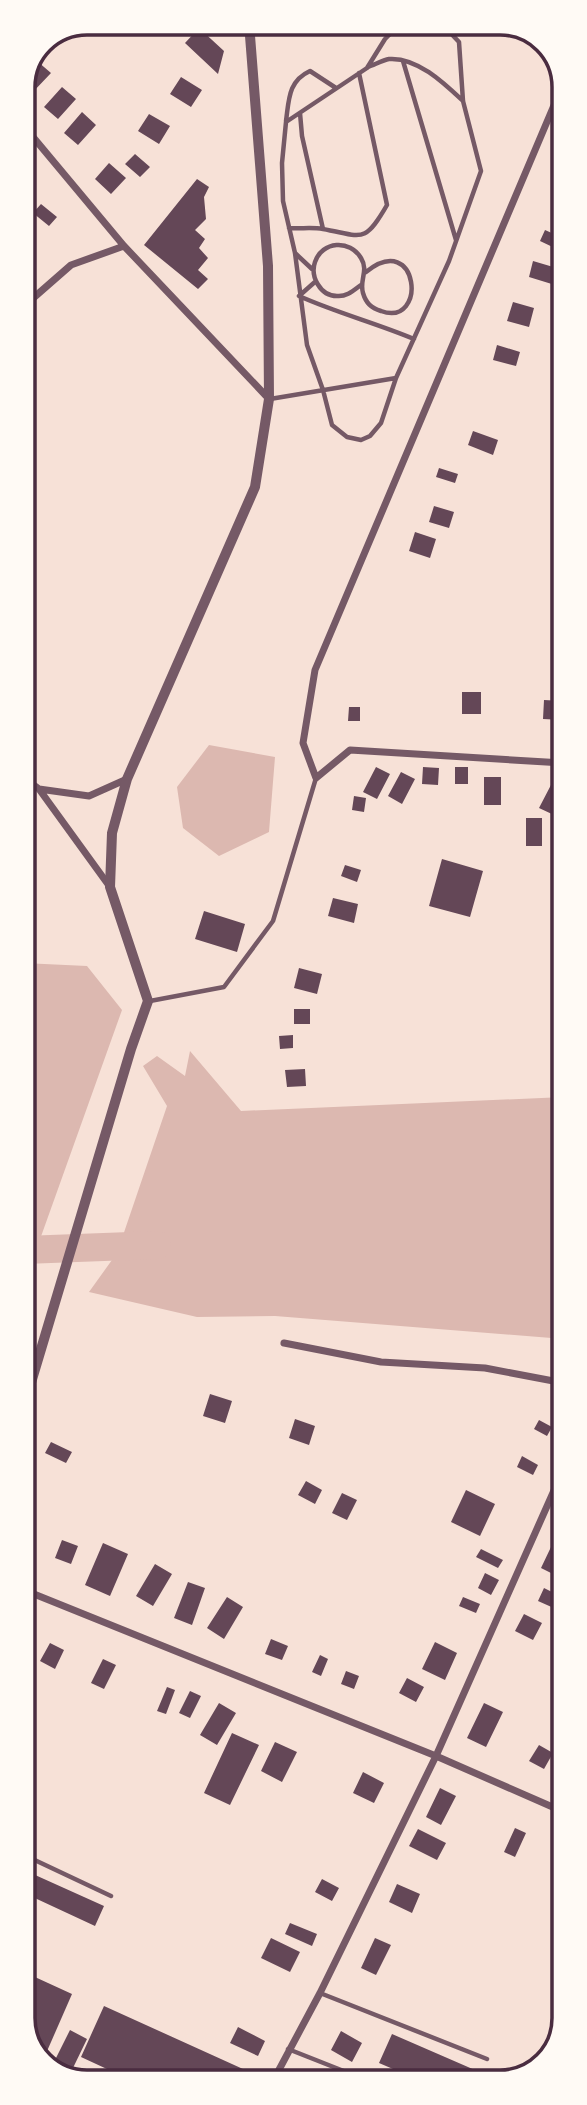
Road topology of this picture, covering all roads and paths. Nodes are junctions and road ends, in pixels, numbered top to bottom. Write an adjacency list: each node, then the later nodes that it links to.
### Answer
1 (250, 35): 27 (street)
2 (389, 35): 5 (lane)
3 (452, 35): 8 (lane)
4 (403, 61): 5 (lane); 8 (lane); 15 (lane)
5 (367, 68): 6 (lane)
6 (359, 73): 7 (lane); 14 (lane)
7 (337, 88): 10 (lane); 11 (lane)
8 (463, 100): 15 (lane)
9 (552, 110): 29 (street)
10 (300, 113): 11 (lane); 14 (lane)
11 (286, 122): 13 (lane)
12 (35, 139): 16 (street)
13 (289, 228): 14 (lane); 17 (lane)
14 (323, 229)
15 (457, 241): 24 (lane)
16 (124, 246): 22 (street); 27 (street)
17 (295, 253): 18 (lane); 23 (lane)
18 (312, 269): 19 (lane); 20 (lane)
19 (366, 272): 21 (lane); 21 (lane)
20 (316, 281): 21 (lane); 23 (lane)
21 (361, 285)
22 (35, 296)
23 (299, 296): 24 (lane); 26 (lane)
24 (414, 339): 25 (lane)
25 (396, 377): 26 (lane); 26 (lane)
26 (323, 390): 27 (lane)
27 (269, 399): 30 (street)
28 (552, 762): 29 (street)
29 (316, 778): 34 (lane)
30 (127, 779): 32 (street); 33 (street)
31 (35, 786): 32 (street)
32 (39, 789): 33 (street)
33 (110, 887): 34 (street)
34 (148, 1002): 36 (street)
35 (284, 1343): 37 (street)
36 (35, 1369)
37 (552, 1381)
38 (552, 1495): 40 (street)
39 (35, 1594): 40 (street)
40 (436, 1756): 41 (street); 44 (street)
41 (552, 1807)
42 (35, 1860): 43 (lane)
43 (111, 1896)
44 (320, 1993): 45 (street); 46 (lane)
45 (288, 2049): 47 (street); 48 (lane)
46 (486, 2059)
47 (278, 2070)
48 (341, 2070)

